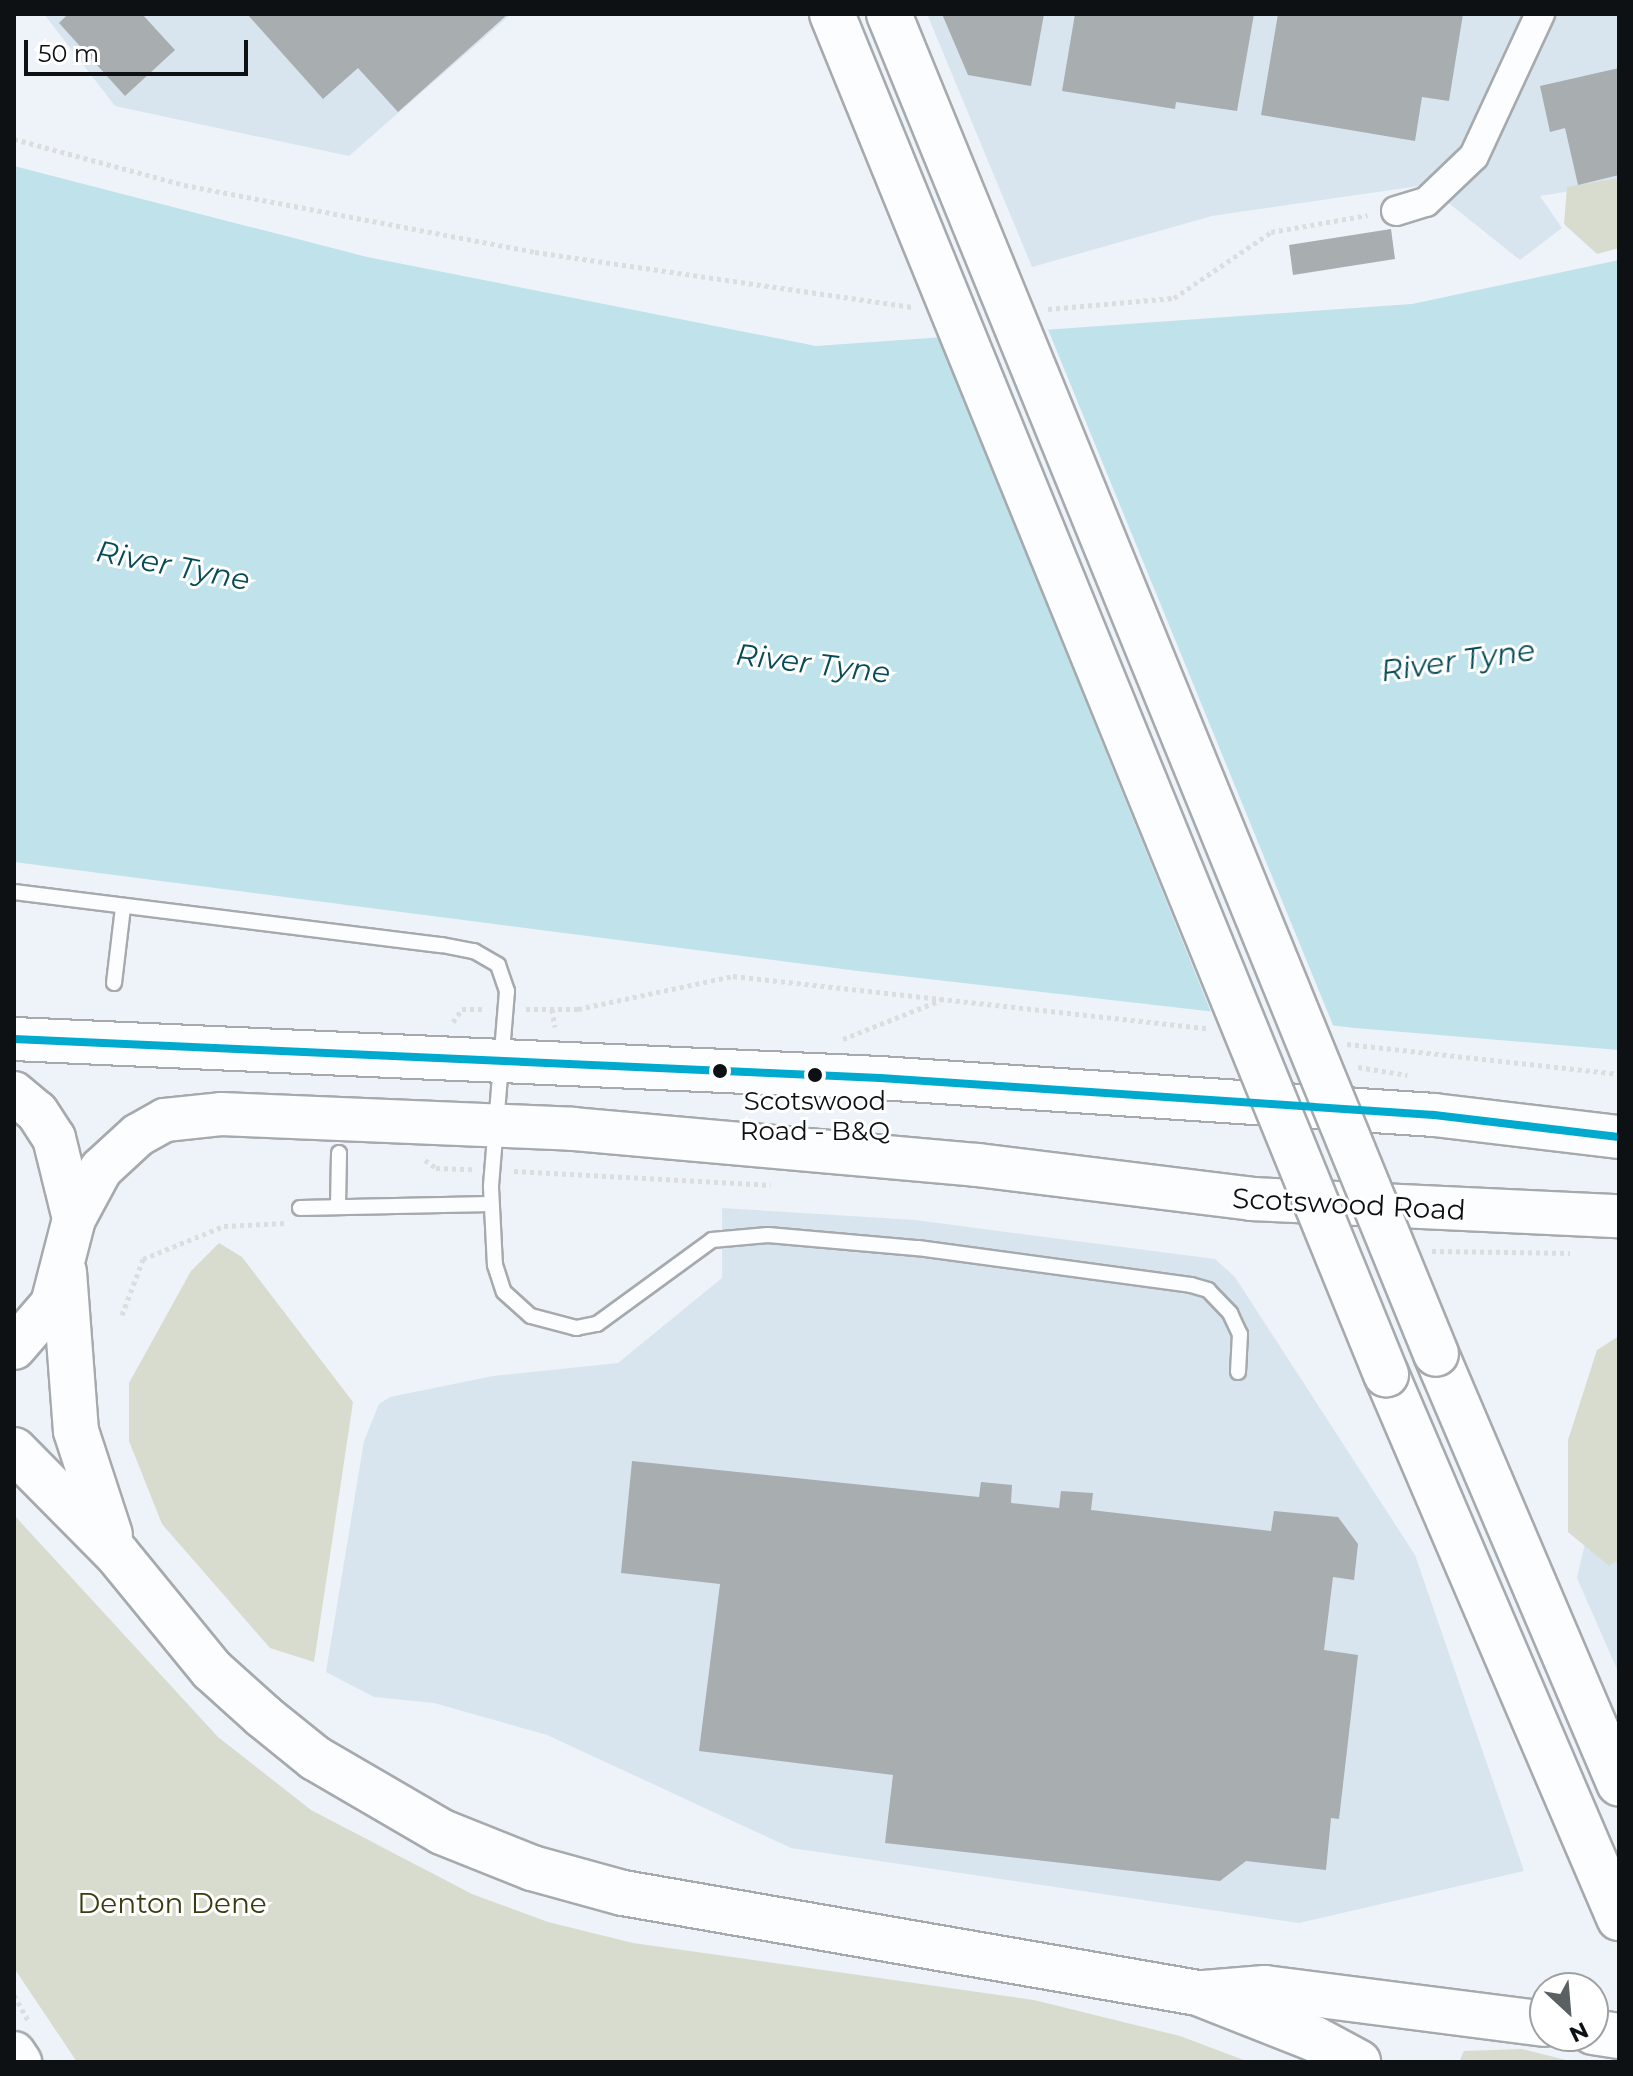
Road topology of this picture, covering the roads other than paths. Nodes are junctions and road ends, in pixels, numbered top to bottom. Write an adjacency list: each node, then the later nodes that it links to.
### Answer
1 (832, 14): 25 (highway, bridge)
2 (889, 14): 24 (highway, bridge)
3 (1540, 14): 4 (street)
4 (1396, 211)
5 (14, 892): 6 (lane)
6 (123, 908): 7 (lane); 9 (lane)
7 (114, 983)
8 (25, 1043): 9 (main road)
9 (502, 1060): 11 (lane); 12 (main road)
10 (14, 1093): 18 (main road)
11 (496, 1125): 14 (lane); 17 (main road, Scotswood Road); 18 (main road, Scotswood Road)
12 (1619, 1137)
13 (339, 1153): 15 (lane)
14 (491, 1204): 15 (lane); 21 (lane)
15 (338, 1206): 16 (lane)
16 (300, 1208)
17 (1619, 1216)
18 (74, 1219): 19 (main road)
19 (64, 1272): 20 (main road); 23 (highway)
20 (14, 1348)
21 (1238, 1372)
22 (14, 1450): 23 (highway)
23 (117, 1554): 26 (highway)
24 (1619, 1784)
25 (1619, 1918)
26 (1198, 1993): 27 (highway); 30 (highway)
27 (1529, 2022)
28 (14, 2053): 29 (main road)
29 (20, 2062)
30 (1358, 2062)

